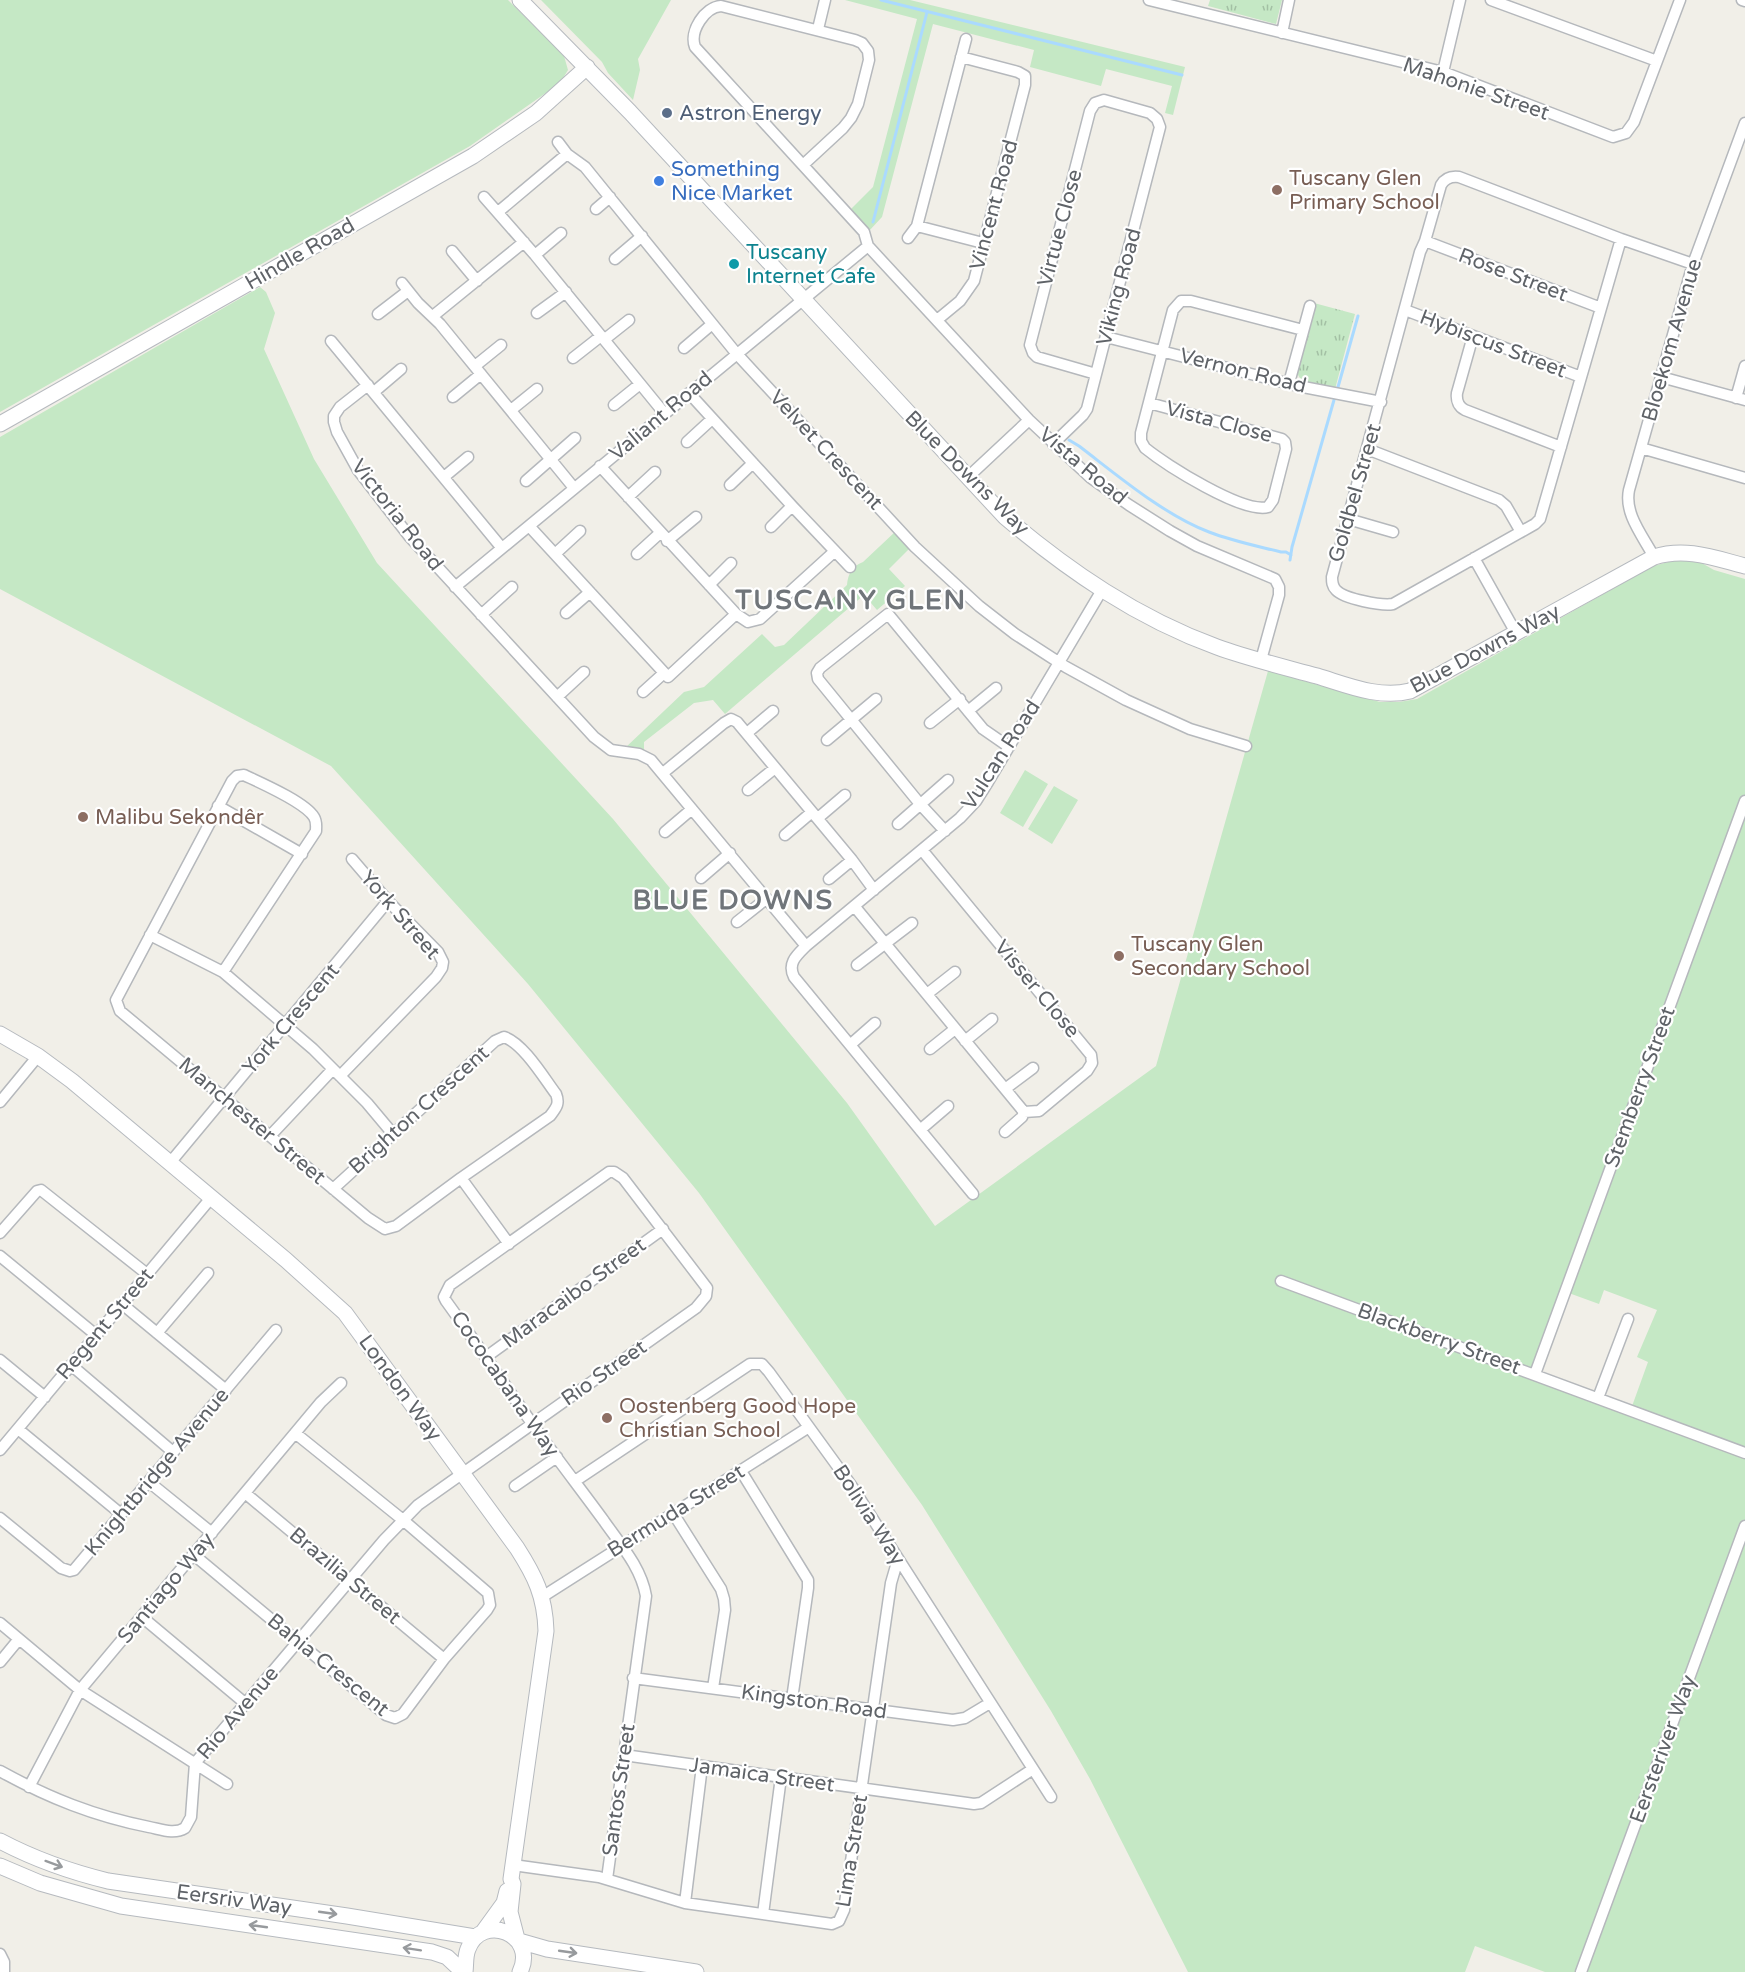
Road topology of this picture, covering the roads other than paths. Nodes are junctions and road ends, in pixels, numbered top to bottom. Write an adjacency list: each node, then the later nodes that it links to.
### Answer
1 (520, 0): 13 (street, Blue Downs Way)
2 (825, 0): 8 (street)
3 (1149, 0): 9 (street, Mahonie Street)
4 (1290, 0): 9 (street)
5 (1460, 0): 14 (street)
6 (1491, 0): 12 (street)
7 (1680, 0): 12 (street, Mahonie Street)
8 (818, 29): 19 (street, Vista Road); 19 (street, Vista Road)
9 (1282, 33): 14 (street, Mahonie Street)
10 (966, 39): 11 (street)
11 (961, 57): 24 (street); 31 (street, Vincent Road)
12 (1657, 61): 14 (street, Mahonie Street)
13 (587, 67): 39 (street, Blue Downs Way); 79 (street, Hindle Road)
14 (1443, 72)
15 (1157, 119): 51 (street, Viking Road); 62 (street, Virtue Close)
16 (1745, 123): 36 (street, Bloekom Avenue)
17 (558, 142): 18 (street, Velvet Crescent)
18 (567, 154): 21 (street, Velvet Crescent); 23 (street)
19 (803, 165): 32 (street, Vista Road)
20 (484, 197): 23 (street)
21 (610, 197): 22 (street); 26 (street, Velvet Crescent)
22 (596, 209)
23 (498, 212): 30 (street)
24 (916, 226): 27 (street); 31 (street)
25 (561, 233): 34 (street)
26 (642, 237): 35 (street); 48 (street, Velvet Crescent)
27 (908, 238)
28 (1621, 239): 29 (street, Goldbel Street); 36 (street, Goldbel Street); 41 (street, Goldbel Street)
29 (1425, 241): 41 (street, Rose Street); 42 (street, Goldbel Street)
30 (524, 242): 34 (street); 37 (street)
31 (983, 243): 47 (street, Vincent Road)
32 (868, 246): 39 (street, Valiant Road); 47 (street, Vista Road)
33 (452, 251): 37 (street)
34 (535, 255): 38 (street)
35 (615, 259)
36 (1693, 264): 64 (street, Bloekom Avenue)
37 (477, 281): 45 (street)
38 (566, 292): 43 (street); 52 (street)
39 (801, 299): 57 (street, Valiant Road); 92 (street, Blue Downs Way)
40 (1310, 306): 49 (street)
41 (1601, 308): 63 (street, Goldbel Street)
42 (1405, 310): 50 (street, Hybiscus Street); 72 (street, Goldbel Street)
43 (537, 313)
44 (378, 314): 45 (street)
45 (433, 316): 61 (street)
46 (629, 320): 52 (street)
47 (937, 320): 78 (street, Vista Road)
48 (711, 325): 55 (street); 57 (street, Velvet Crescent)
49 (1303, 330): 56 (street, Vista Close); 65 (street)
50 (1473, 336): 63 (street, Hybiscus Street); 83 (street)
51 (1106, 337): 56 (street, Vernon Road); 62 (street, Viking Road)
52 (603, 338): 58 (street); 66 (street)
53 (331, 341): 67 (street)
54 (501, 345): 61 (street)
55 (684, 348)
56 (1163, 351): 65 (street, Vernon Road); 73 (street, Vista Close)
57 (736, 353): 69 (street, Valiant Road); 126 (street, Velvet Crescent)
58 (573, 358)
59 (1745, 366): 71 (street)
60 (400, 369): 67 (street)
61 (478, 370): 70 (street); 75 (street)
62 (1096, 374): 82 (street, Viking Road)
63 (1581, 377): 83 (street, Goldbel Street)
64 (1661, 377): 71 (street); 84 (street, Bloekom Avenue)
65 (1289, 383): 72 (street, Vernon Road)
66 (640, 384): 74 (street); 76 (street)
67 (371, 388): 91 (street); 117 (street, Victoria Road)
68 (537, 389): 75 (street)
69 (689, 393): 76 (street, Valiant Road); 77 (street)
70 (453, 397)
71 (1740, 399)
72 (1381, 402): 85 (street, Goldbel Street)
73 (1149, 403): 73 (street, Vista Close)
74 (614, 405)
75 (511, 410): 87 (street)
76 (664, 413): 89 (street, Valiant Road)
77 (712, 419): 81 (street); 88 (street)
78 (1029, 420): 82 (street, Vista Road); 92 (street)
79 (0, 424)
80 (575, 438): 87 (street)
81 (687, 442)
82 (1053, 444): 125 (street, Vista Road)
83 (1561, 447): 105 (street, Goldbel Street)
84 (1641, 448): 93 (street); 111 (street, Bloekom Avenue)
85 (1367, 449): 100 (street, Goldbel Street); 105 (street)
86 (468, 457): 91 (street)
87 (550, 460): 94 (street); 96 (street)
88 (753, 463): 95 (street); 98 (street)
89 (600, 466): 96 (street, Valiant Road); 97 (street)
90 (655, 472): 97 (street)
91 (444, 477): 107 (street)
92 (968, 478): 119 (street, Blue Downs Way)
93 (1745, 478)
94 (526, 481)
95 (730, 485)
96 (574, 488): 101 (street, Valiant Road)
97 (628, 497): 106 (street)
98 (792, 506): 102 (street); 108 (street)
99 (696, 517): 106 (street)
100 (1348, 519): 104 (street); 112 (street, Goldbel Street)
101 (529, 526): 107 (street, Valiant Road); 109 (street)
102 (771, 528)
103 (580, 531): 109 (street)
104 (1393, 532)
105 (1521, 532): 112 (street, Goldbel Street)
106 (664, 537): 110 (street); 116 (street)
107 (501, 547): 117 (street, Valiant Road)
108 (835, 551): 115 (street); 122 (street)
109 (555, 554): 120 (street)
110 (637, 554)
111 (1654, 557): 114 (street, Blue Downs Way); 124 (street, Blue Downs Way)
112 (1474, 558): 124 (street)
113 (731, 562): 116 (street)
114 (1745, 566)
115 (850, 567)
116 (709, 585): 122 (street)
117 (455, 587): 123 (street, Victoria Road)
118 (512, 587): 123 (street)
119 (1101, 591): 125 (street, Blue Downs Way); 126 (street, Vulcan Road)
120 (590, 592): 121 (street); 128 (street)
121 (566, 613)
122 (736, 614): 128 (street)
123 (481, 615): 131 (street, Victoria Road)
124 (1516, 633): 125 (street, Blue Downs Way)
125 (1261, 660)
126 (1059, 662): 140 (street, Velvet Crescent); 141 (street, Vulcan Road)
127 (584, 672): 131 (street)
128 (664, 673): 130 (street)
129 (996, 688): 135 (street)
130 (643, 692)
131 (557, 697): 143 (street, Victoria Road)
132 (876, 699): 136 (street)
133 (960, 699): 135 (street); 136 (street); 137 (street)
134 (773, 711): 138 (street)
135 (968, 711): 141 (street)
136 (851, 719): 139 (street); 148 (street)
137 (930, 723)
138 (747, 733): 142 (street); 143 (street)
139 (827, 740)
140 (1246, 746)
141 (1009, 747): 153 (street, Vulcan Road)
142 (775, 768): 145 (street); 151 (street)
143 (663, 773): 150 (street, Victoria Road)
144 (948, 780): 148 (street)
145 (748, 790)
146 (844, 795): 151 (street)
147 (1745, 801): 218 (street, Stemberry Street)
148 (920, 804): 152 (street); 153 (street)
149 (218, 806): 158 (street); 158 (street); 169 (street)
150 (692, 809): 154 (street); 157 (street, Victoria Road)
151 (815, 815): 155 (street); 160 (street)
152 (898, 824)
153 (945, 831): 156 (street, Vulcan Road)
154 (665, 832)
155 (785, 836)
156 (922, 850): 163 (street, Vulcan Road); 191 (street, Visser Close)
157 (730, 853): 161 (street); 164 (street, Victoria Road)
158 (302, 854): 173 (street)
159 (352, 859): 165 (street, York Street)
160 (852, 860): 162 (street); 163 (street)
161 (701, 878)
162 (829, 879)
163 (874, 890): 166 (street, Vulcan Road)
164 (766, 899): 167 (street); 171 (street, Victoria Road)
165 (388, 901): 178 (street, York Crescent); 186 (street, York Street)
166 (855, 907): 170 (street); 171 (street, Vulcan Road)
167 (737, 922)
168 (912, 923): 170 (street)
169 (150, 935): 173 (street); 188 (street, Manchester Street)
170 (885, 944): 172 (street); 175 (street)
171 (806, 945): 182 (street, Vulcan Road)
172 (857, 965)
173 (224, 972): 178 (street)
174 (955, 972): 175 (street)
175 (927, 994): 179 (street)
176 (992, 1019): 181 (street)
177 (875, 1023): 182 (street)
178 (286, 1025): 186 (street); 188 (street, York Crescent)
179 (955, 1029): 181 (street); 183 (street)
180 (0, 1034): 184 (street, London Way)
181 (965, 1041): 187 (street)
182 (850, 1045): 192 (street)
183 (930, 1049)
184 (38, 1056): 189 (street); 196 (street, London Way)
185 (1033, 1068): 187 (street)
186 (337, 1072): 194 (street); 195 (street, York Street)
187 (1005, 1089): 191 (street)
188 (225, 1098): 195 (street, Manchester Street); 196 (street, York Crescent)
189 (0, 1102)
190 (948, 1106): 192 (street)
191 (1024, 1112): 193 (street, Visser Close)
192 (920, 1130): 199 (street)
193 (1005, 1132)
194 (393, 1134): 197 (street, Brighton Crescent); 198 (street, Brighton Crescent)
195 (270, 1136): 198 (street, Manchester Street)
196 (169, 1164): 200 (street, London Way)
197 (461, 1178): 201 (street, Brighton Crescent); 204 (street)
198 (333, 1189): 201 (street, Manchester Street)
199 (973, 1194)
200 (211, 1198): 207 (street, Regent Street); 232 (street, London Way)
201 (396, 1226)
202 (663, 1229): 204 (street, Cococabana Way); 209 (street, Cococabana Way); 215 (street, Maracaibo Street)
203 (0, 1233): 207 (street)
204 (509, 1244): 215 (street, Cococabana Way)
205 (0, 1256): 214 (street)
206 (208, 1273): 213 (street)
207 (147, 1274): 210 (street, Regent Street)
208 (1281, 1281): 218 (street, Blackberry Street)
209 (707, 1288): 223 (street, Rio Street)
210 (122, 1304): 213 (street); 214 (street, Regent Street)
211 (1628, 1319): 222 (street)
212 (276, 1330): 220 (street, Knightbridge Avenue)
213 (157, 1334): 220 (street)
214 (96, 1335): 217 (street, Regent Street)
215 (486, 1357): 223 (street, Cococabana Way)
216 (0, 1360): 221 (street)
217 (71, 1365): 221 (street, Regent Street); 228 (street)
218 (1535, 1374): 222 (street, Blackberry Street)
219 (341, 1383): 226 (street, Santiago Way)
220 (226, 1390): 228 (street, Knightbridge Avenue)
221 (45, 1397): 225 (street, Regent Street)
222 (1598, 1398): 229 (street, Blackberry Street)
223 (533, 1424): 230 (street, Cococabana Way); 232 (street, Rio Street)
224 (809, 1426): 231 (street, Bermuda Street); 233 (street, Bolivia Way); 245 (street, Bolivia Way)
225 (18, 1429): 227 (street, Regent Street); 238 (street)
226 (295, 1433): 236 (street, Santiago Way); 240 (street, Bahia Crescent)
227 (0, 1450)
228 (173, 1452): 234 (street, Knightbridge Avenue)
229 (1745, 1453)
230 (557, 1457): 233 (street, Cococabana Way); 235 (street)
231 (741, 1471): 237 (street, Bermuda Street); 257 (street)
232 (464, 1474): 240 (street, Rio Avenue); 247 (street, London Way)
233 (575, 1481): 243 (street, Cococabana Way)
234 (149, 1482): 238 (street, Knightbridge Avenue); 242 (street)
235 (515, 1486)
236 (245, 1494): 242 (street, Santiago Way); 246 (street, Brazilia Street)
237 (673, 1513): 243 (street, Bermuda Street); 255 (street)
238 (121, 1514): 239 (street, Knightbridge Avenue)
239 (0, 1518)
240 (403, 1520): 246 (street, Rio Avenue); 252 (street, Bahia Crescent)
241 (1745, 1526): 285 (street, Eersteriver Way)
242 (212, 1533): 244 (street, Santiago Way)
243 (621, 1545): 247 (street, Bermuda Street); 254 (street, Cococabana Way)
244 (194, 1554): 248 (street, Santiago Way); 251 (street, Bahia Crescent)
245 (898, 1559): 259 (street, Bolivia Way); 261 (street, Lima Street)
246 (350, 1581): 251 (street, Rio Avenue); 252 (street, Brazilia Street)
247 (542, 1597): 274 (street, London Way)
248 (142, 1617): 256 (street, Santiago Way); 260 (street)
249 (0, 1623): 250 (street)
250 (19, 1639): 253 (street); 256 (street)
251 (298, 1642): 252 (street, Bahia Crescent); 260 (street, Rio Avenue)
252 (444, 1659)
253 (0, 1662)
254 (633, 1678): 255 (street, Kingston Road); 258 (street, Cococabana Way)
255 (713, 1688): 257 (street, Kingston Road)
256 (80, 1690): 263 (street); 269 (street, Santiago Way)
257 (792, 1699): 261 (street, Kingston Road)
258 (631, 1700): 262 (street, Santos Street)
259 (990, 1703): 261 (street, Kingston Road); 265 (street, Bolivia Way)
260 (246, 1704): 263 (street, Rio Avenue)
261 (872, 1709): 270 (street, Lima Street)
262 (624, 1755): 264 (street, Jamaica Street); 275 (street, Santos Street)
263 (195, 1763): 268 (street); 269 (street, Rio Avenue)
264 (702, 1766): 267 (street, Jamaica Street); 276 (street)
265 (1033, 1769): 270 (street, Jamaica Street); 271 (street, Bolivia Way)
266 (0, 1771): 269 (street, Rio Avenue)
267 (781, 1777): 270 (street, Jamaica Street); 277 (street)
268 (227, 1784)
269 (29, 1787)
270 (861, 1789): 277 (street, Lima Street)
271 (1051, 1797)
272 (0, 1841): 278 (street, Eersriv Way, one-way to 278)
273 (0, 1866): 282 (street, Eersriv Way, one-way to 273)
274 (512, 1872): 275 (street, Lima Street); 278 (street, London Way); 279 (street, London Way)
275 (607, 1879): 276 (street, Lima Street)
276 (685, 1903): 277 (street, Lima Street)
277 (763, 1914)
278 (479, 1935): 279 (street, Eersriv Way); 282 (street, London Way)
279 (518, 1940): 283 (street, London Way); 284 (street, one-way to 284)
280 (0, 1954): 281 (street)
281 (4, 1972)
282 (464, 1972)
283 (520, 1972)
284 (696, 1972)
285 (1581, 1972)

